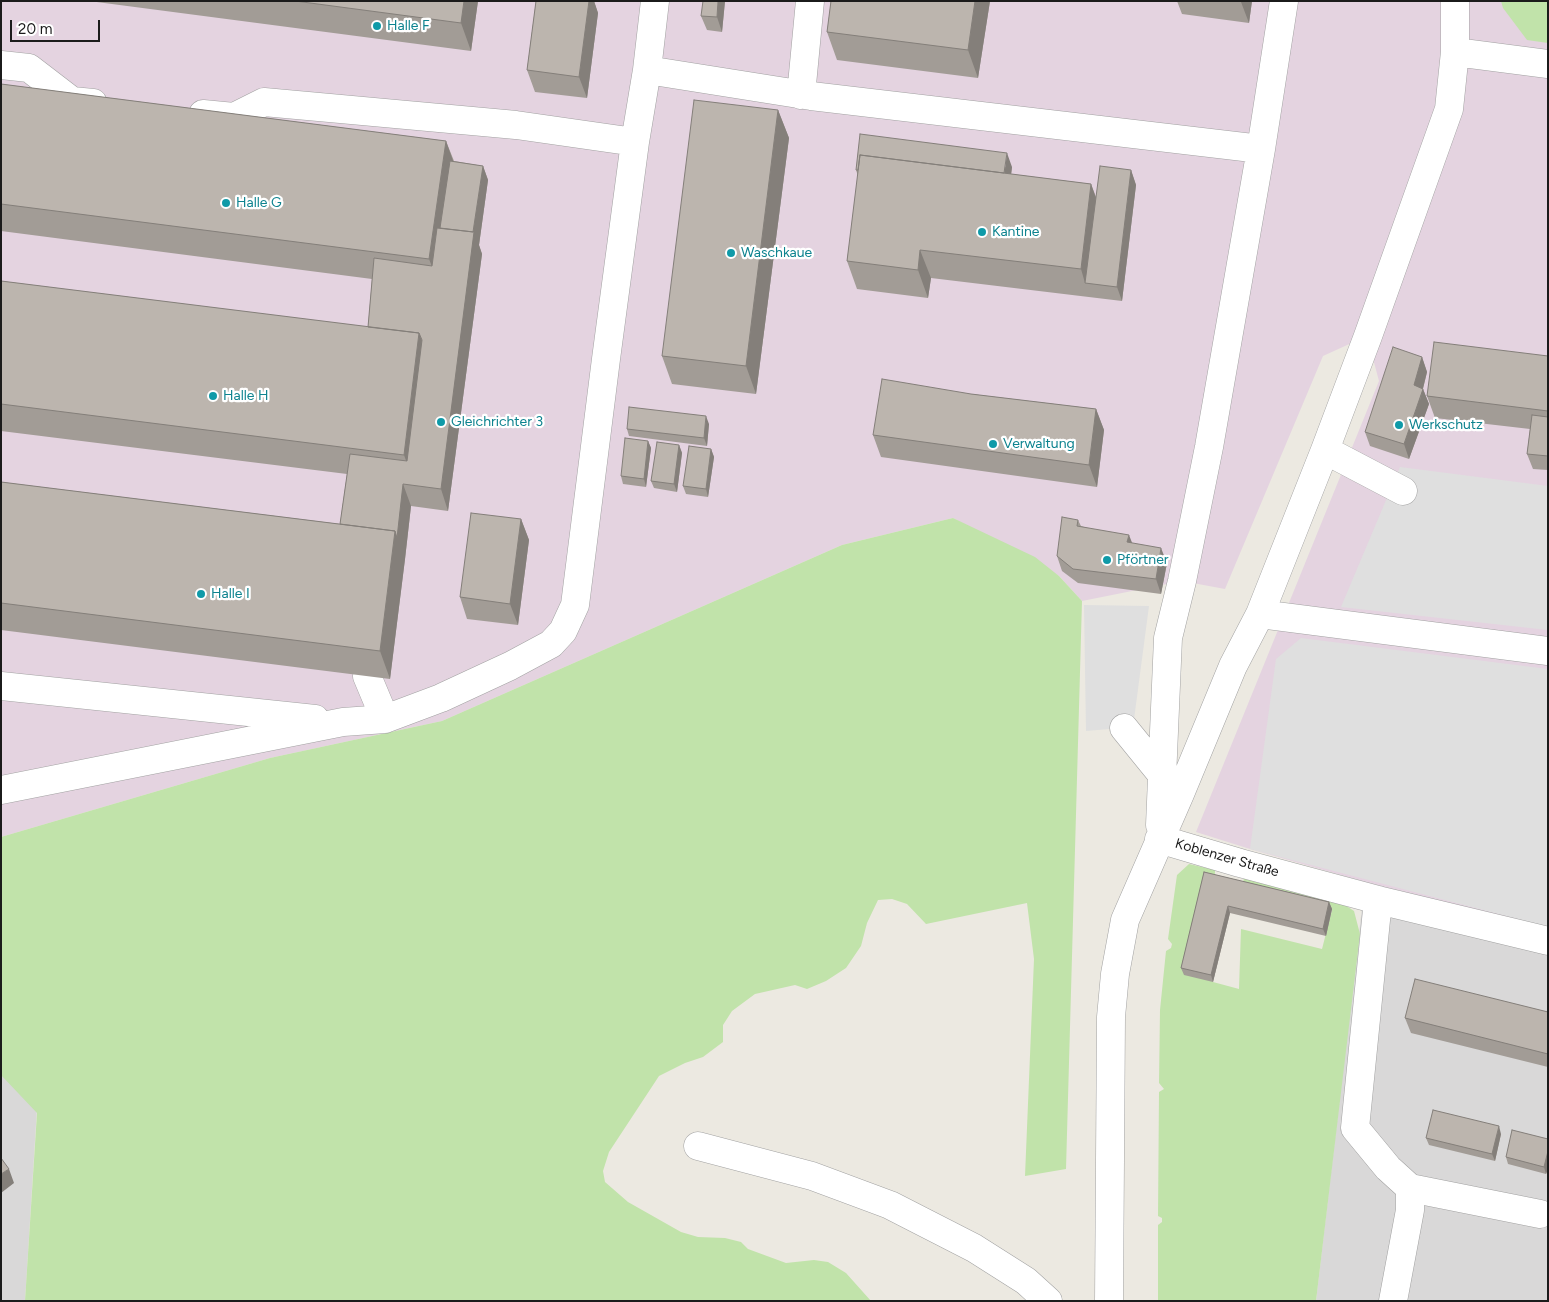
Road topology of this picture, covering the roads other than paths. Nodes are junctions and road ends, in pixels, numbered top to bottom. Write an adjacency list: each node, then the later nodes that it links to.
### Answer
1 (655, 1): 8 (street)
2 (810, 1): 9 (street)
3 (1284, 1): 13 (street)
4 (1455, 1): 5 (street)
5 (1454, 52): 6 (street); 14 (street)
6 (1548, 64)
7 (1, 65): 10 (street)
8 (647, 70): 9 (street); 12 (street)
9 (801, 95): 13 (street)
10 (120, 105)
11 (177, 111): 12 (street)
12 (635, 142): 20 (street)
13 (1261, 149): 23 (street)
14 (1325, 450): 15 (street); 16 (street)
15 (1404, 491)
16 (1260, 614): 17 (street); 25 (street)
17 (1548, 651)
18 (367, 676): 20 (street)
19 (1, 686): 21 (street)
20 (385, 719): 21 (street)
21 (343, 722): 24 (street)
22 (1124, 728): 23 (street)
23 (1163, 776): 25 (street)
24 (1, 790)
25 (1160, 839): 26 (street, Koblenzer Straße); 32 (street, Koblenzer Straße)
26 (1378, 900): 27 (street, Koblenzer Straße); 29 (street)
27 (1548, 940)
28 (698, 1146): 31 (street)
29 (1410, 1188): 30 (street); 33 (street)
30 (1540, 1214)
31 (1048, 1301)
32 (1109, 1301)
33 (1393, 1301)

